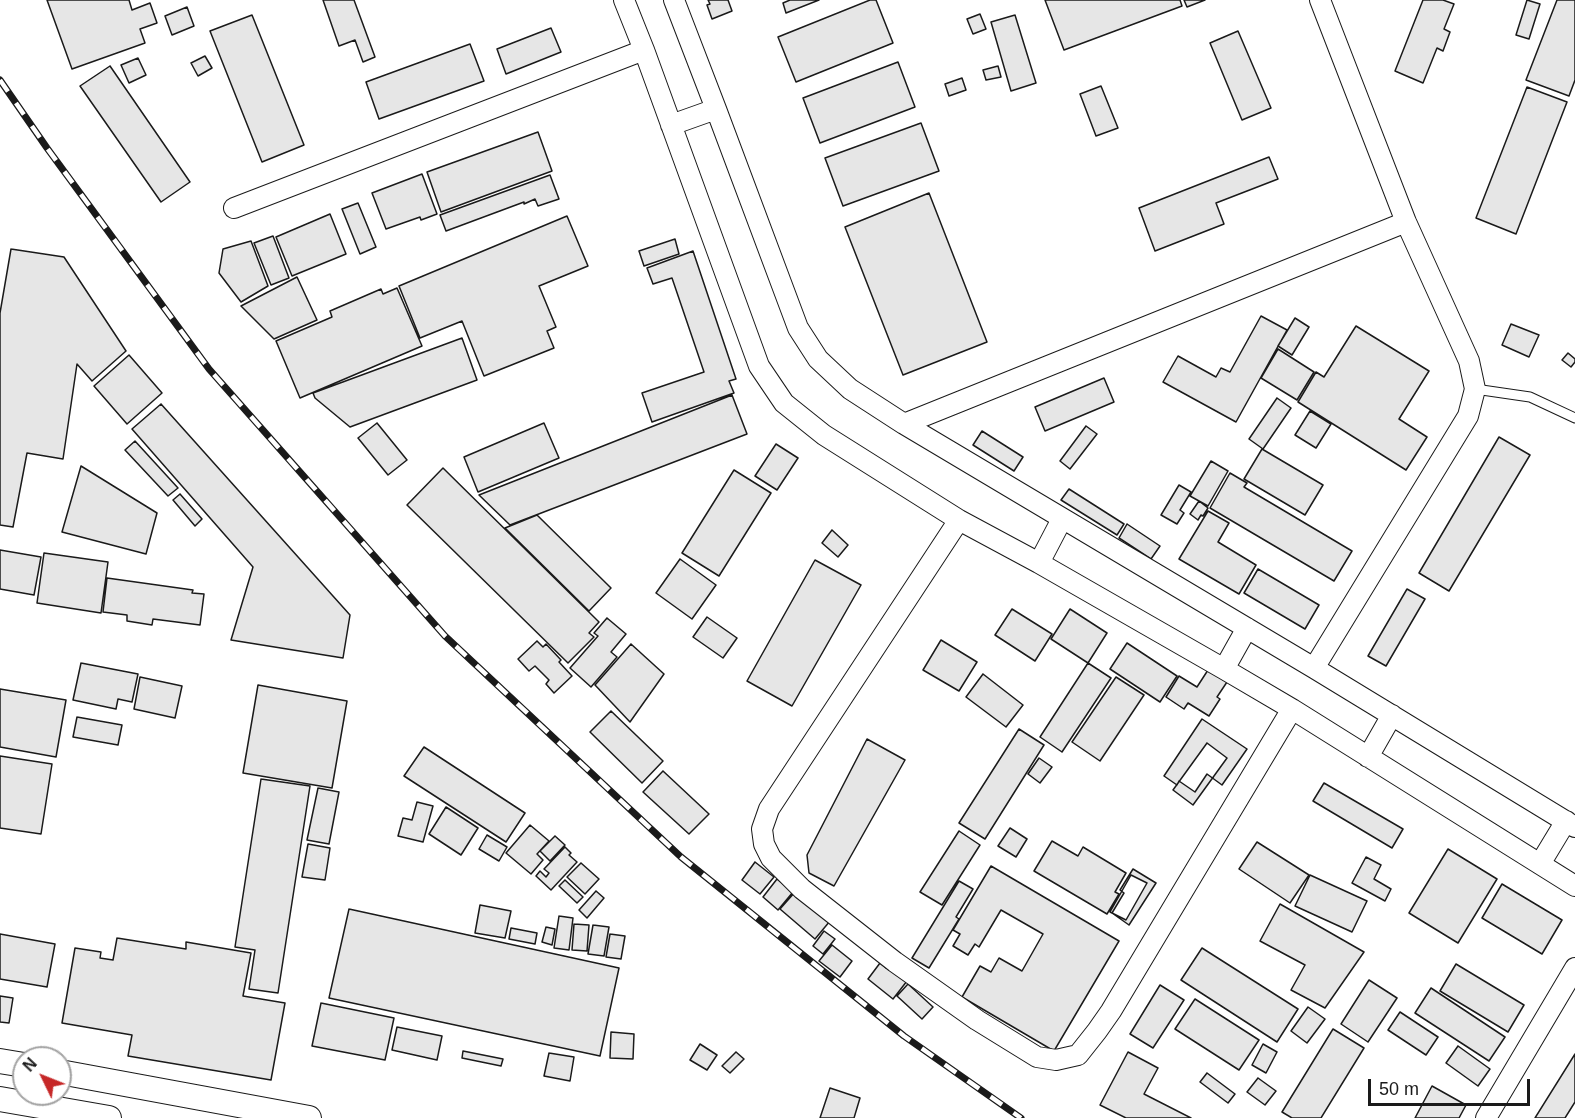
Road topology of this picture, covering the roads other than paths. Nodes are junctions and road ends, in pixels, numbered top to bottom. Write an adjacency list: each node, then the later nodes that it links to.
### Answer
1 (624, 0): 4 (street)
2 (674, 0): 5 (street)
3 (1320, 0): 8 (street)
4 (644, 50): 6 (street); 7 (street)
5 (716, 109): 6 (street); 11 (street)
6 (671, 125): 13 (street)
7 (234, 208)
8 (1406, 222): 9 (street); 11 (street)
9 (1475, 389): 10 (lane); 16 (street)
10 (1575, 418)
11 (904, 424): 12 (street)
12 (1062, 519): 14 (street); 15 (street)
13 (959, 520): 14 (street); 18 (street)
14 (1039, 563): 17 (street)
15 (1247, 628): 16 (street); 17 (street)
16 (1314, 668): 19 (street)
17 (1224, 669): 18 (street)
18 (1292, 709): 20 (street)
19 (1392, 716): 20 (street); 21 (street)
20 (1368, 757): 22 (street)
21 (1570, 824): 22 (street)
22 (1540, 864): 23 (street)
23 (1575, 886)
24 (1575, 969): 31 (street)
25 (72, 1075): 30 (street)
26 (72, 1092): 28 (street)
27 (31, 1106): 28 (street)
28 (76, 1115): 29 (street)
29 (109, 1118)
30 (309, 1118)
31 (1486, 1118)

